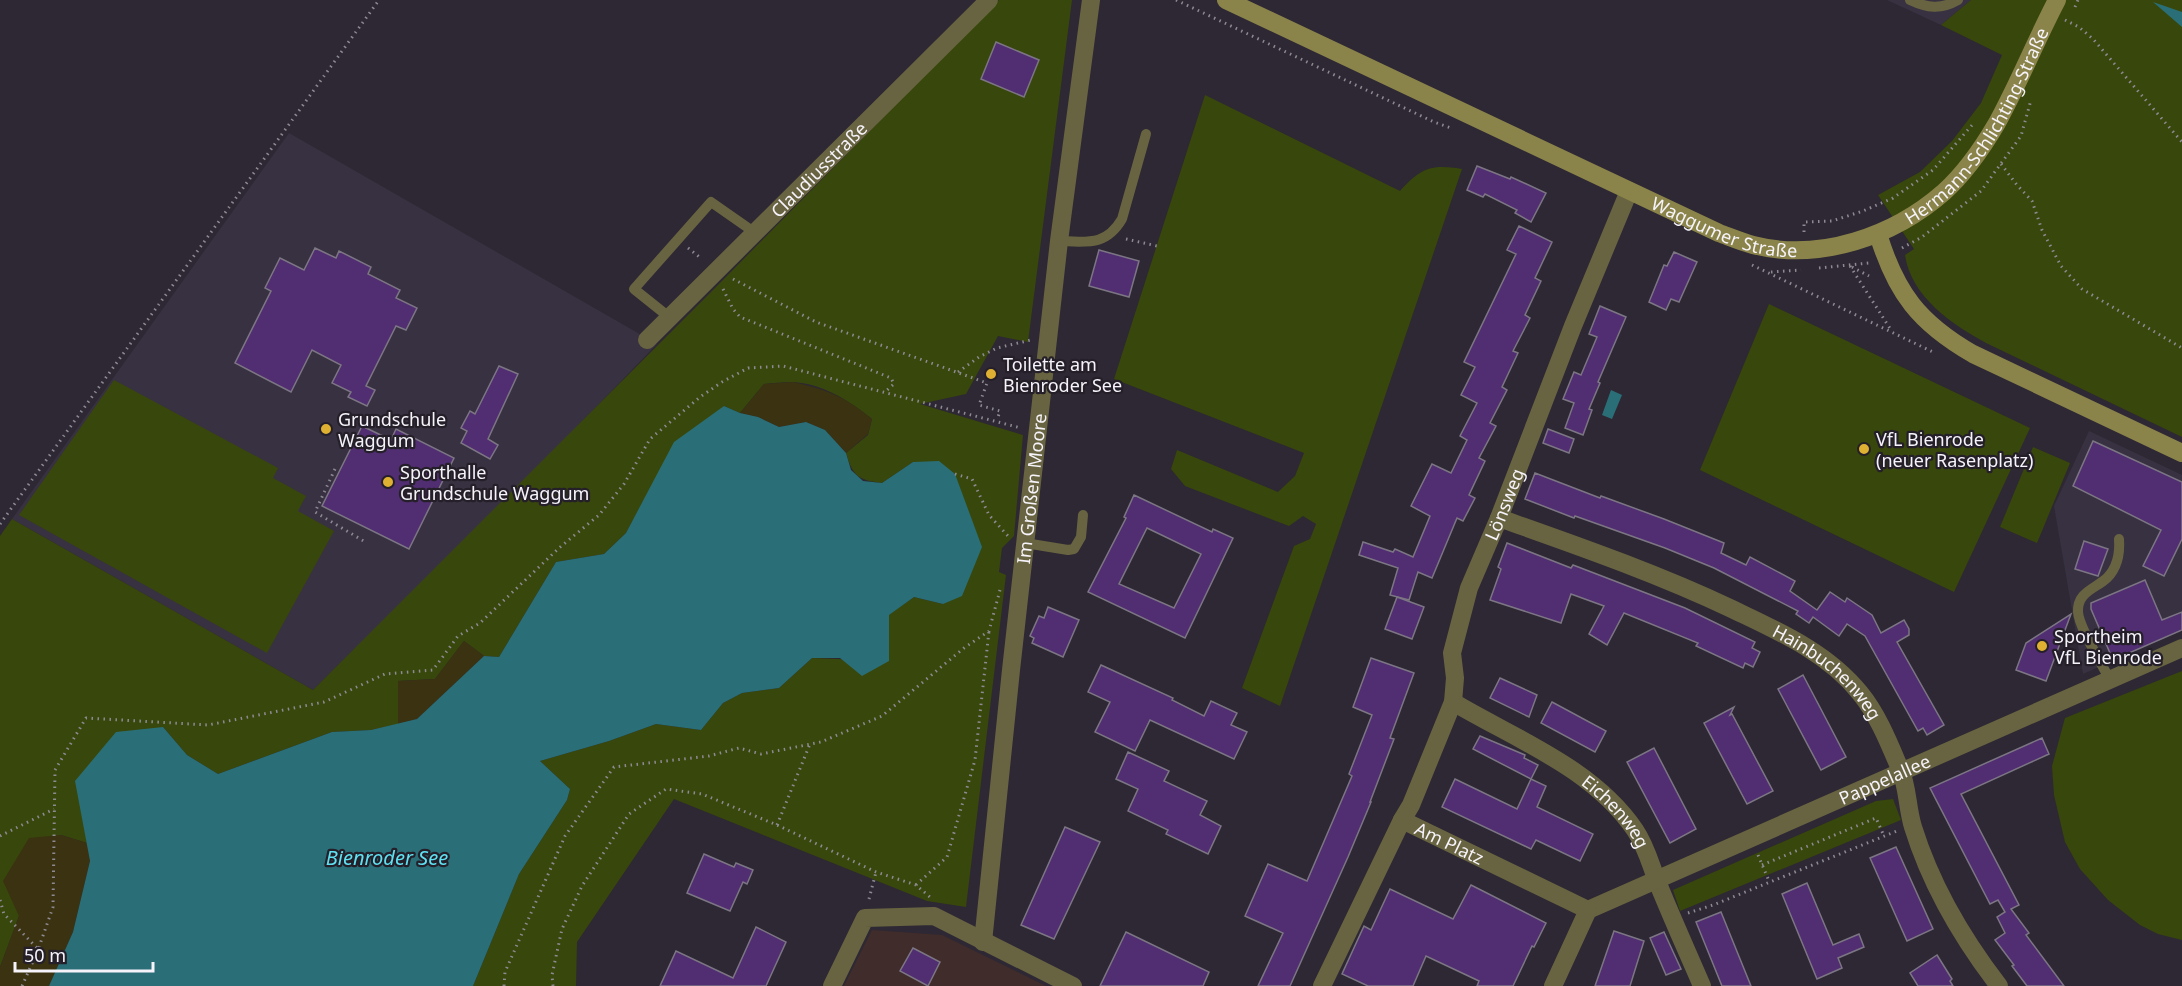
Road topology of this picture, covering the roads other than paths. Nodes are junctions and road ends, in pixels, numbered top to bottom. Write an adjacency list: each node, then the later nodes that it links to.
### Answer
1 (989, 0): 9 (street, Claudiusstraße)
2 (1091, 0): 11 (street, Im Großen Moore)
3 (1226, 0): 8 (street, Waggumer Straße)
4 (1910, 0): 5 (lane)
5 (1958, 0)
6 (2054, 7): 10 (street, Hermann-Schlichting-Straße)
7 (1146, 134): 11 (lane)
8 (1629, 191): 10 (street, Waggumer Straße); 16 (street, Lönsweg)
9 (754, 232): 12 (street, Claudiusstraße); 12 (lane)
10 (1878, 234): 14 (street)
11 (1059, 241): 18 (street, Im Großen Moore)
12 (669, 317): 13 (street, Claudiusstraße)
13 (647, 340)
14 (2182, 453)
15 (1083, 515): 18 (lane)
16 (1499, 518): 21 (street, Lönsweg); 22 (street, Hainbuchenweg)
17 (2119, 539): 20 (lane)
18 (1025, 545): 26 (street, Im Großen Moore)
19 (2182, 648): 20 (street, Pappelallee)
20 (2110, 680): 22 (street, Pappelallee)
21 (1453, 702): 23 (street, Lönsweg); 24 (street, Eichenweg)
22 (1901, 772): 24 (street, Pappelallee); 32 (street, Hainbuchenweg)
23 (1402, 820): 25 (street, Am Platz); 29 (street, Am Platz)
24 (1657, 880): 25 (street, Pappelallee); 31 (street, Eichenweg)
25 (1588, 910): 30 (street)
26 (983, 942): 27 (street); 28 (street)
27 (832, 986)
28 (1073, 986)
29 (1322, 986)
30 (1553, 986)
31 (1702, 986)
32 (1999, 986)

